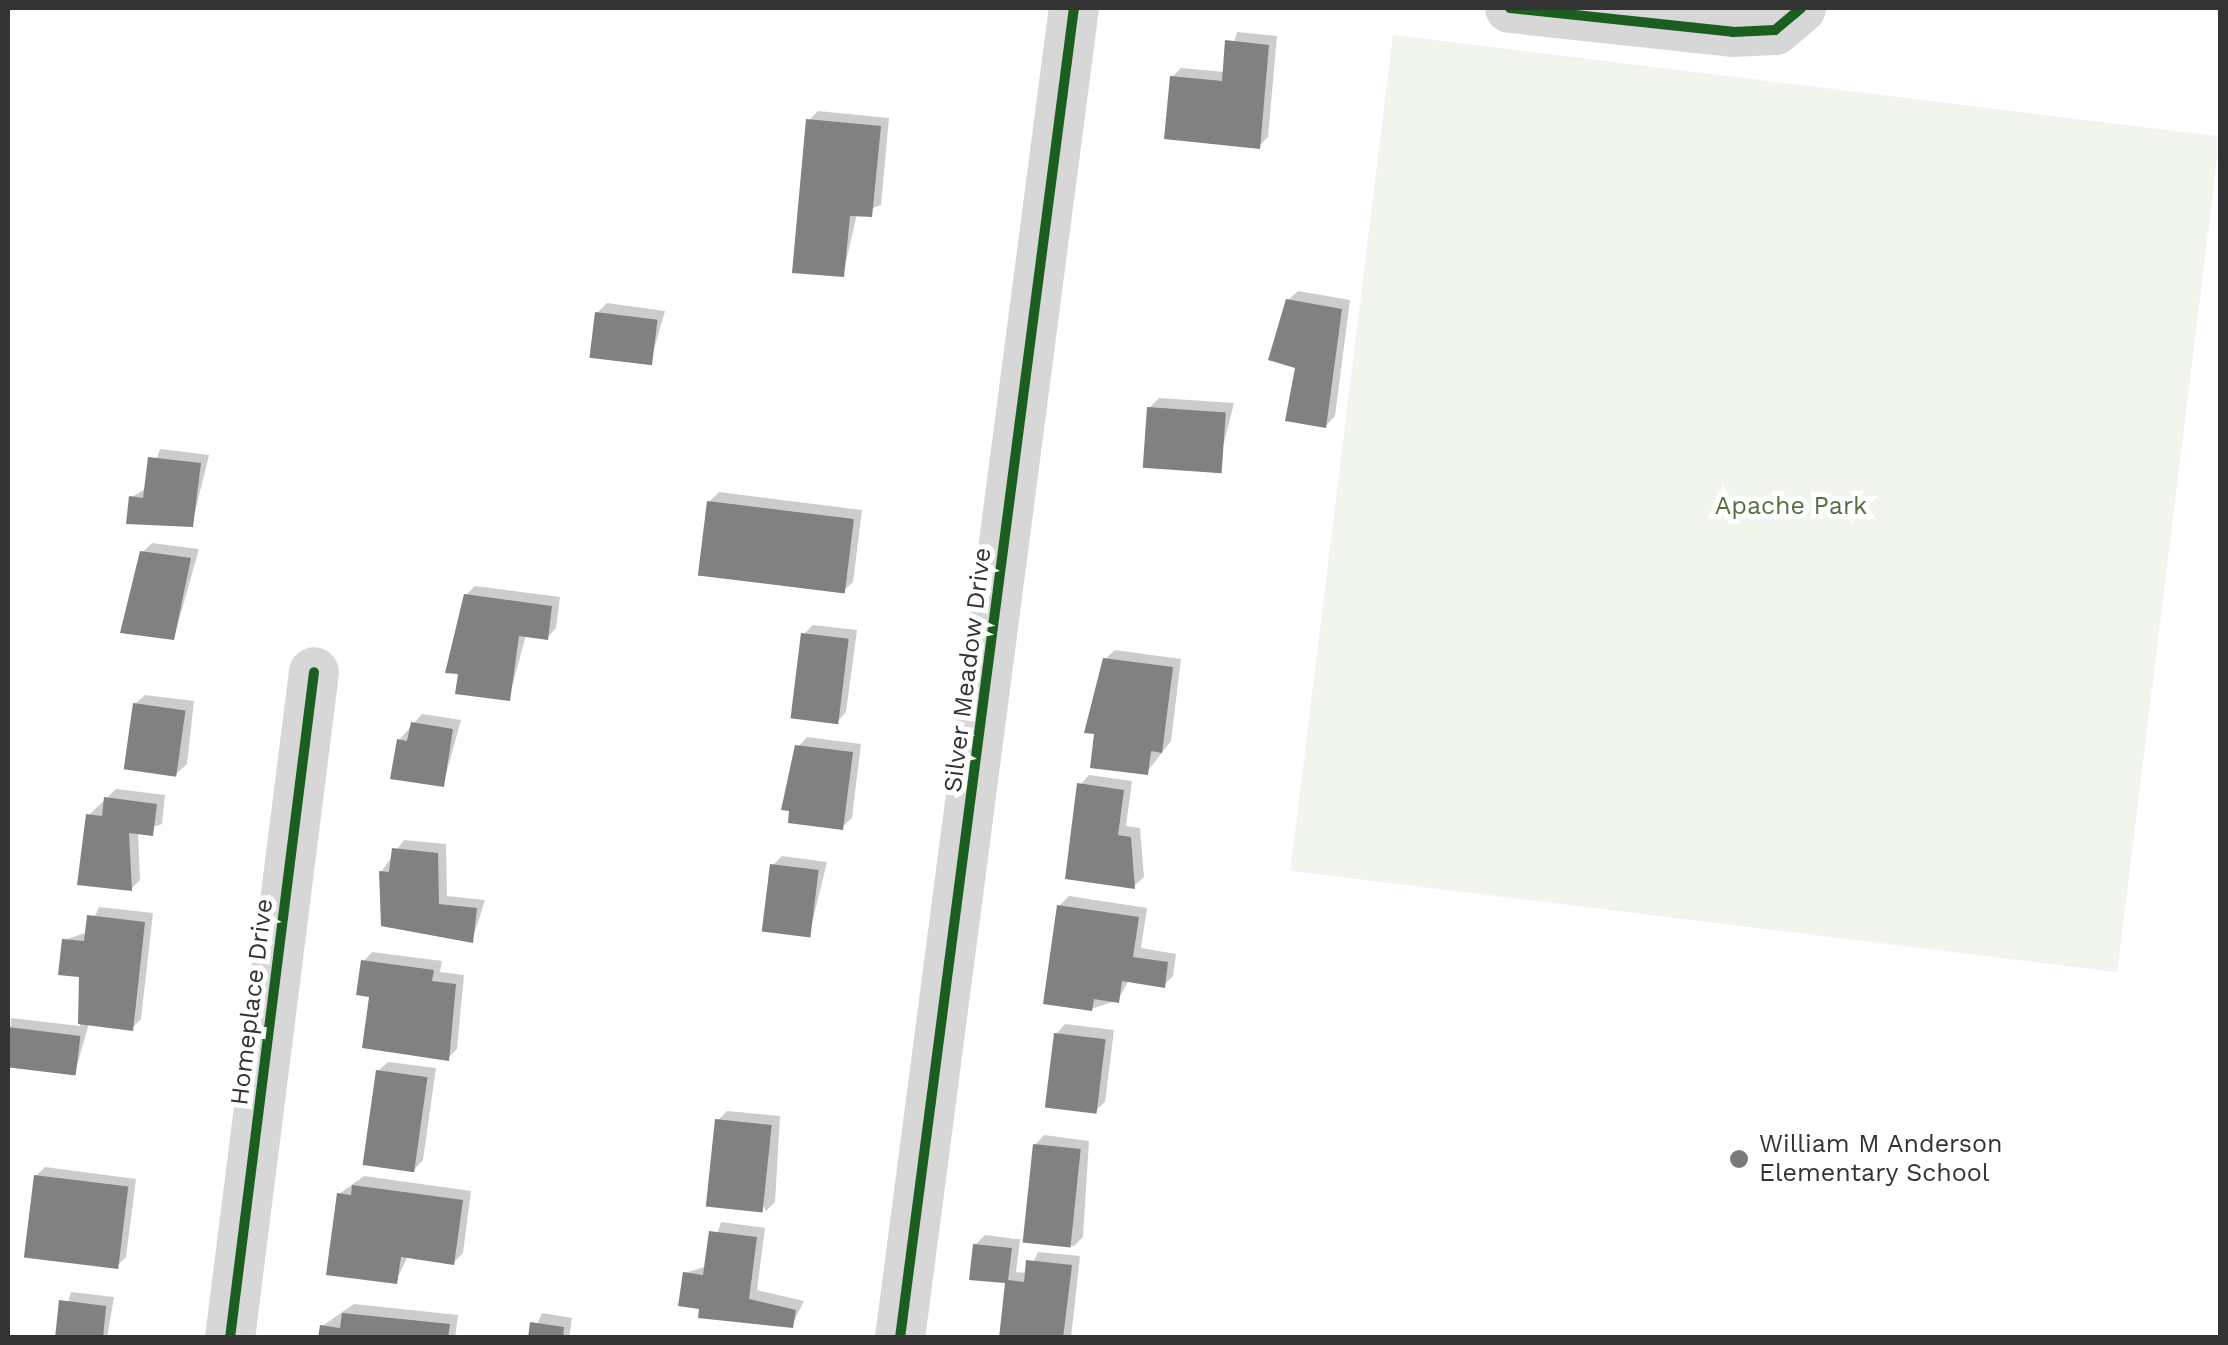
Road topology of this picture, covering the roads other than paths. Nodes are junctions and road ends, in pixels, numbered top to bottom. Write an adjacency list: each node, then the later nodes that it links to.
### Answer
1 (1074, 8): 6 (street, Silver Meadow Drive)
2 (1510, 8): 3 (street)
3 (1801, 8)
4 (314, 672): 5 (street, Homeplace Drive)
5 (230, 1338)
6 (900, 1338)

